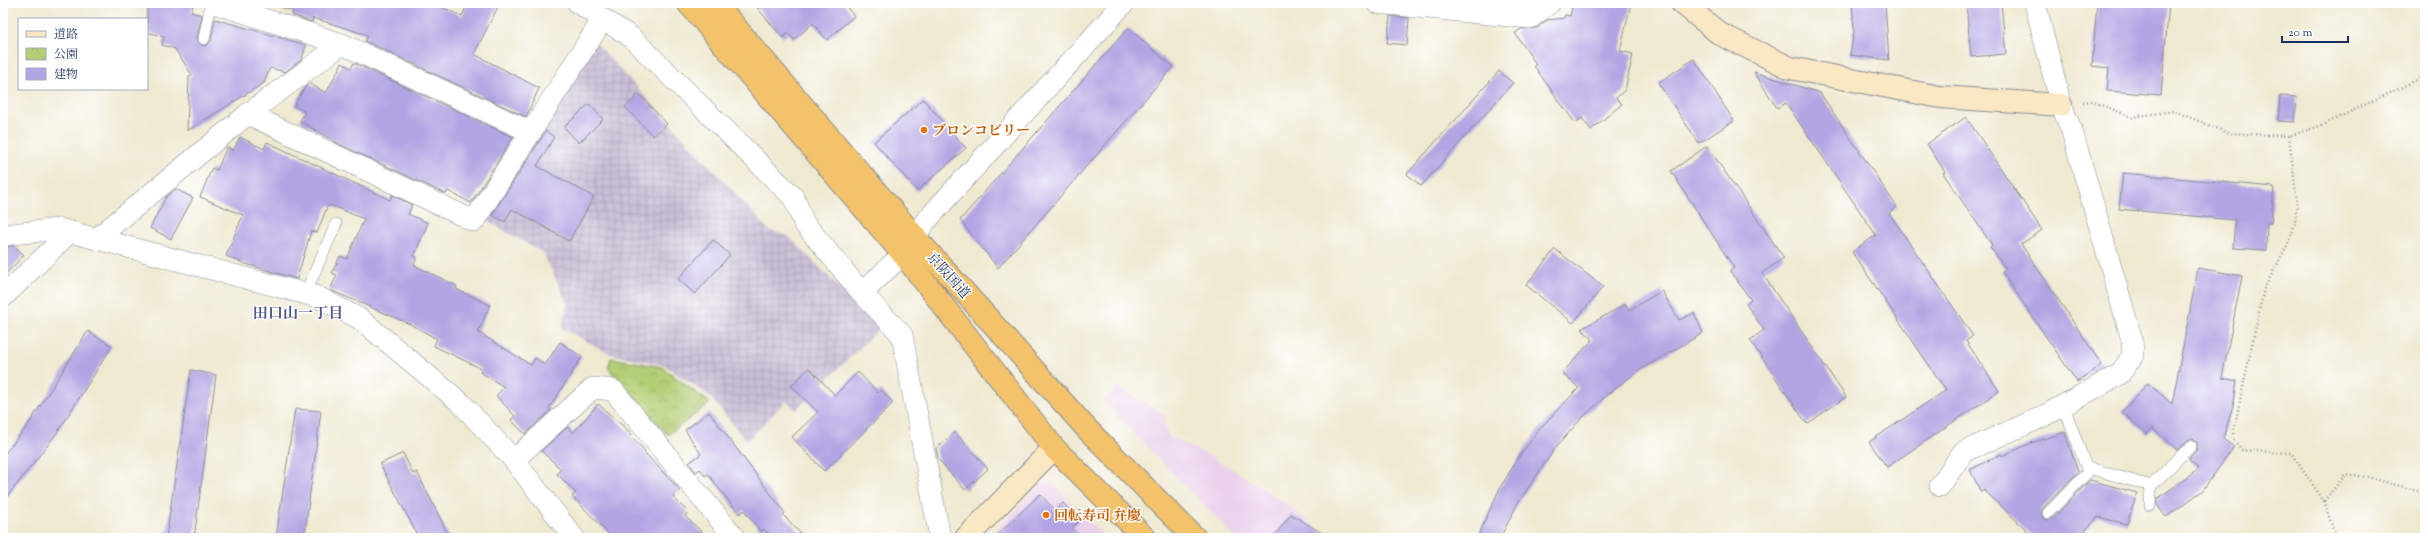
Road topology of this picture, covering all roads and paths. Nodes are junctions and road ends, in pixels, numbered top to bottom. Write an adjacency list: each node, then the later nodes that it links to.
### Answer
1 (211, 3): 12 (lane)
2 (214, 3): 13 (street)
3 (578, 3): 11 (street)
4 (688, 3): 23 (highway, 京阪国道)
5 (715, 3): 23 (highway, 京阪国道)
6 (1124, 3): 23 (street)
7 (1377, 3): 8 (street)
8 (1550, 3)
9 (1682, 3): 15 (street)
10 (2035, 3): 15 (street)
11 (603, 19): 17 (street); 24 (street)
12 (204, 39)
13 (342, 44): 16 (street); 17 (street)
14 (2425, 76): 18 (path)
15 (2061, 105): 18 (path); 27 (street)
16 (248, 114): 17 (street); 22 (street)
17 (531, 132)
18 (2289, 136): 35 (path)
19 (336, 224): 25 (lane)
20 (70, 232): 21 (street); 22 (street); 26 (street)
21 (3, 235)
22 (96, 239): 25 (street)
23 (909, 245): 24 (street); 29 (highway, 京阪国道); 43 (highway, 京阪国道)
24 (862, 293): 40 (street)
25 (304, 294): 30 (street)
26 (3, 297)
27 (2064, 406): 31 (lane); 32 (street)
28 (2190, 446): 33 (lane)
29 (1054, 448): 41 (street); 42 (highway, 京阪国道)
30 (514, 460): 38 (street); 39 (street)
31 (2092, 468): 33 (lane); 37 (lane)
32 (1940, 486)
33 (2151, 486): 36 (lane)
34 (2425, 493): 35 (path)
35 (2324, 501): 44 (path)
36 (2150, 505)
37 (2048, 514)
38 (574, 538)
39 (735, 538)
40 (940, 538)
41 (966, 538)
42 (1144, 538)
43 (1195, 538)
44 (2336, 538)

